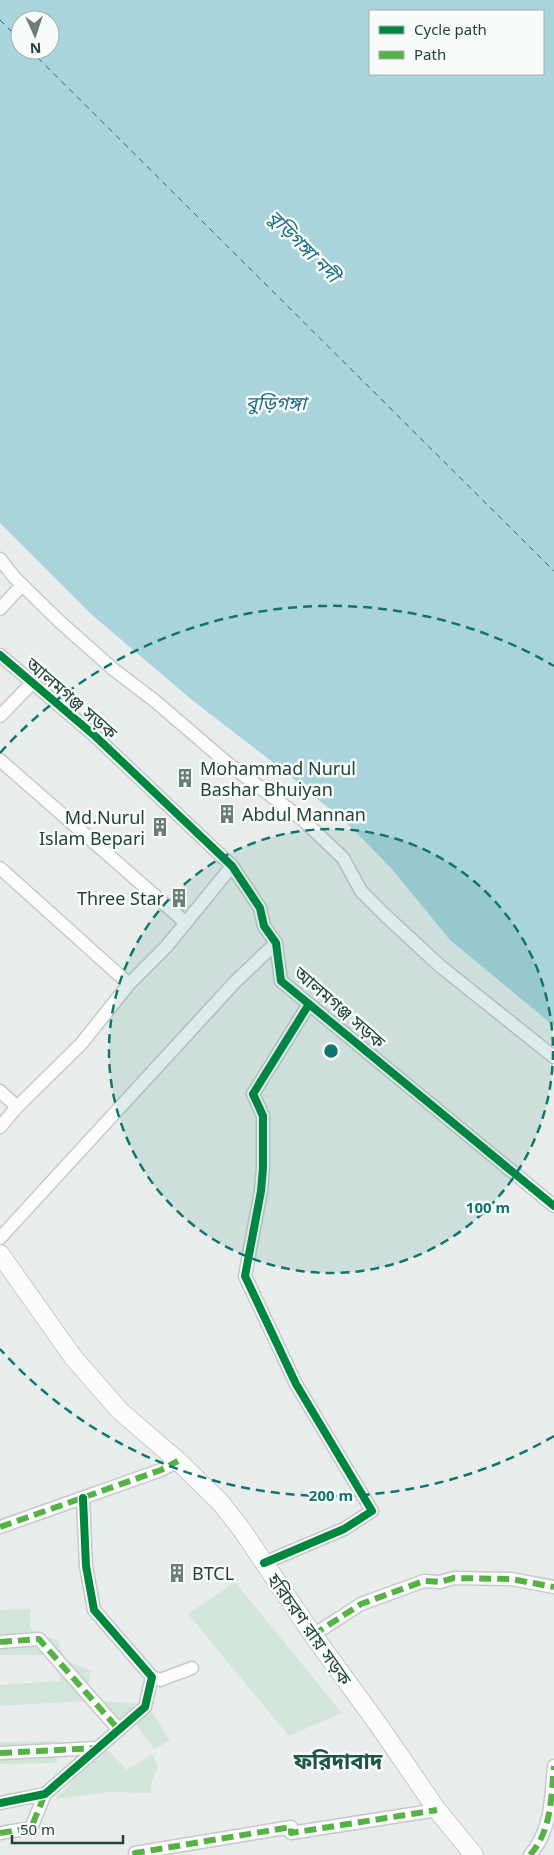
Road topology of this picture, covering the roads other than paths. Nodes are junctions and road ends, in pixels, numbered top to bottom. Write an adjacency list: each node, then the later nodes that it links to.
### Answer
1 (0, 560): 2 (street)
2 (22, 585): 3 (street); 14 (street)
3 (0, 609)
4 (0, 654): 5 (street, আলমগঞ্জ সড়ক)
5 (33, 682): 6 (street); 8 (street, আলমগঞ্জ সড়ক)
6 (0, 716)
7 (0, 760): 10 (street)
8 (232, 866): 10 (street); 11 (street, আলমগঞ্জ সড়ক)
9 (0, 868): 12 (street)
10 (185, 922): 12 (street)
11 (276, 943): 13 (street, আলমগঞ্জ সড়ক); 19 (street)
12 (129, 984): 16 (street)
13 (309, 1004): 18 (street, আলমগঞ্জ সড়ক); 24 (street)
14 (554, 1057)
15 (0, 1091): 16 (street)
16 (18, 1107): 17 (street)
17 (0, 1127)
18 (554, 1206)
19 (0, 1238)
20 (0, 1254): 21 (main road, হরিচরণ রায় সড়ক)
21 (178, 1461): 22 (street); 24 (main road, হরিচরণ রায় সড়ক)
22 (83, 1498): 23 (street); 29 (street)
23 (0, 1528)
24 (264, 1563): 26 (main road, হরিচরণ রায় সড়ক)
25 (554, 1587): 26 (street)
26 (313, 1635): 36 (main road, হরিচরণ রায় সড়ক)
27 (0, 1642): 30 (street)
28 (192, 1668): 29 (street)
29 (152, 1677): 30 (street)
30 (119, 1730): 31 (street)
31 (97, 1748): 32 (street); 34 (street)
32 (0, 1753)
33 (554, 1766): 40 (street)
34 (45, 1794): 35 (street); 37 (street)
35 (0, 1803)
36 (437, 1810): 38 (street); 39 (main road, হরিচরণ রায় সড়ক)
37 (0, 1833)
38 (136, 1855)
39 (474, 1855)
40 (530, 1855)

